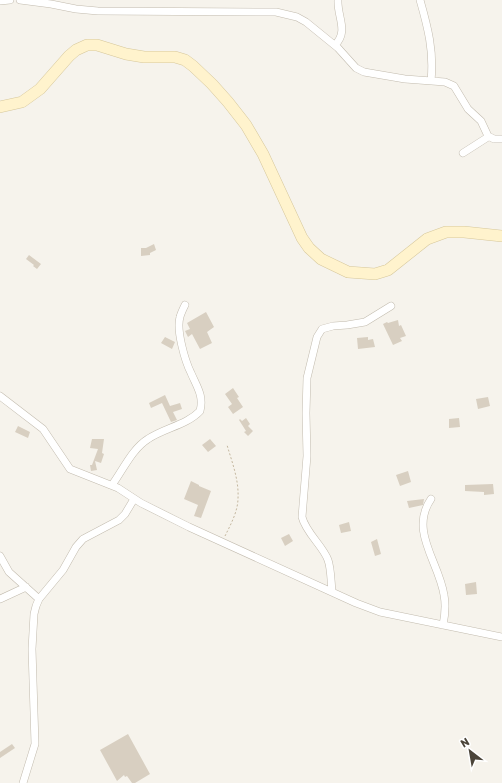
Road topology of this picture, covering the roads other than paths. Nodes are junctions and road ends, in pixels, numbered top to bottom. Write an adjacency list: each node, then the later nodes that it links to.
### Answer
1 (10, 0): 5 (street)
2 (20, 0): 6 (street)
3 (338, 0): 6 (street)
4 (420, 0): 7 (street)
5 (0, 1)
6 (335, 46): 7 (street)
7 (431, 81): 9 (street)
8 (0, 107): 12 (main road)
9 (488, 136): 10 (street); 11 (street)
10 (502, 138)
11 (463, 153)
12 (502, 236)
13 (185, 305): 16 (street)
14 (391, 306): 21 (street)
15 (0, 396): 16 (street)
16 (112, 485): 17 (street)
17 (134, 499): 21 (street); 23 (street)
18 (431, 499): 24 (street)
19 (0, 556): 20 (street)
20 (26, 587): 22 (street); 23 (street)
21 (332, 591): 24 (street)
22 (0, 599)
23 (40, 599): 26 (street)
24 (443, 625): 25 (street)
25 (502, 638)
26 (23, 783)

